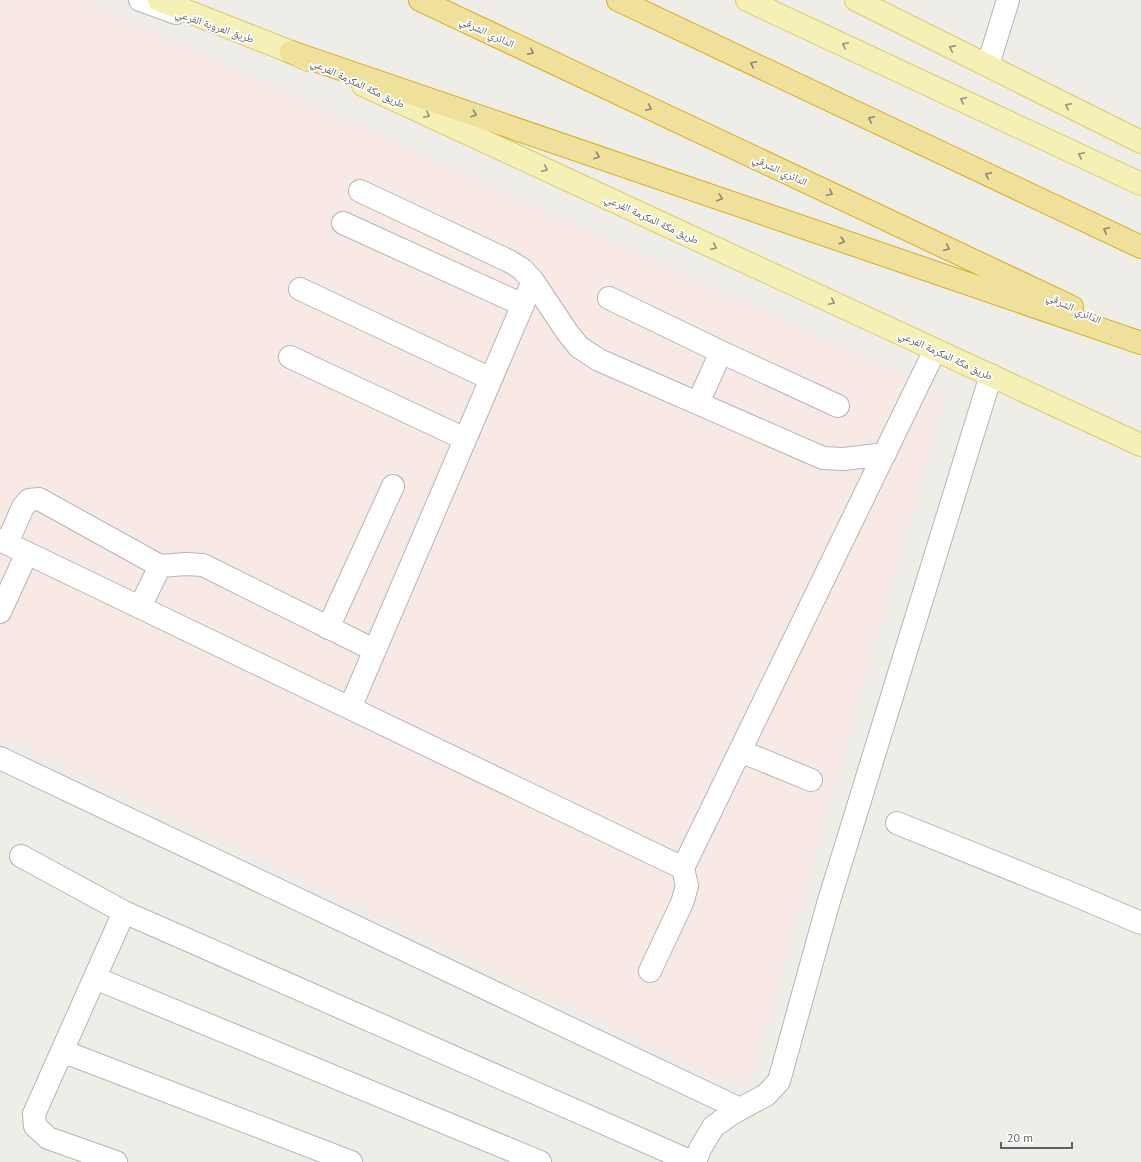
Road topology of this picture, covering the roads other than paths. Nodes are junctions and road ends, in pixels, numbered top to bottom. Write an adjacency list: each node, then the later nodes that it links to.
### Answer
1 (140, 0): 9 (street, طريق العروبة الفرعي)
2 (159, 0): 9 (main road, طريق مكة المكرمة الفرعي)
3 (186, 0): 9 (main road)
4 (420, 0): 22 (highway, الدائري الشرقي, one-way to 22)
5 (618, 0): 17 (highway, one-way to 5)
6 (747, 0): 12 (main road, one-way to 6)
7 (856, 0): 10 (main road, one-way to 7)
8 (1008, 0): 10 (street)
9 (291, 52): 23 (highway, one-way to 23); 24 (main road, طريق مكة المكرمة الفرعي, one-way to 24)
10 (988, 65): 11 (main road, one-way to 10)
11 (1141, 142)
12 (1103, 165): 13 (main road); 14 (main road)
13 (1141, 179)
14 (1141, 184)
15 (360, 191): 18 (street)
16 (343, 223): 21 (street)
17 (1141, 247)
18 (533, 281): 21 (street); 29 (street)
19 (300, 289): 28 (street)
20 (609, 298): 25 (street)
21 (523, 305): 28 (street)
22 (1141, 339)
23 (1141, 344)
24 (935, 350): 27 (main road, طريق مكة المكرمة الفرعي); 33 (street)
25 (721, 352): 29 (street); 30 (street)
26 (290, 357): 31 (street)
27 (991, 375): 32 (main road, طريق مكة المكرمة الفرعي); 54 (street)
28 (491, 379): 31 (street)
29 (698, 403): 33 (street)
30 (838, 406)
31 (465, 439): 41 (street)
32 (1141, 445)
33 (885, 454): 43 (street)
34 (393, 486): 40 (street)
35 (4, 542): 36 (street); 37 (street)
36 (27, 552): 38 (street); 39 (street)
37 (160, 566): 38 (street); 40 (street)
38 (140, 607): 42 (street)
39 (0, 612)
40 (328, 628): 41 (street)
41 (374, 650): 42 (street)
42 (350, 708): 48 (street)
43 (740, 751): 45 (street); 48 (street)
44 (0, 758): 54 (street)
45 (811, 780)
46 (897, 823): 50 (street)
47 (21, 856): 49 (street)
48 (683, 868): 51 (street)
49 (124, 912): 52 (street); 58 (street)
50 (1141, 923)
51 (650, 971)
52 (95, 978): 53 (street); 57 (street)
53 (62, 1051): 55 (street); 56 (street)
54 (740, 1109): 59 (street)
55 (116, 1162)
56 (351, 1162)
57 (540, 1162)
58 (692, 1162)
59 (695, 1162)

